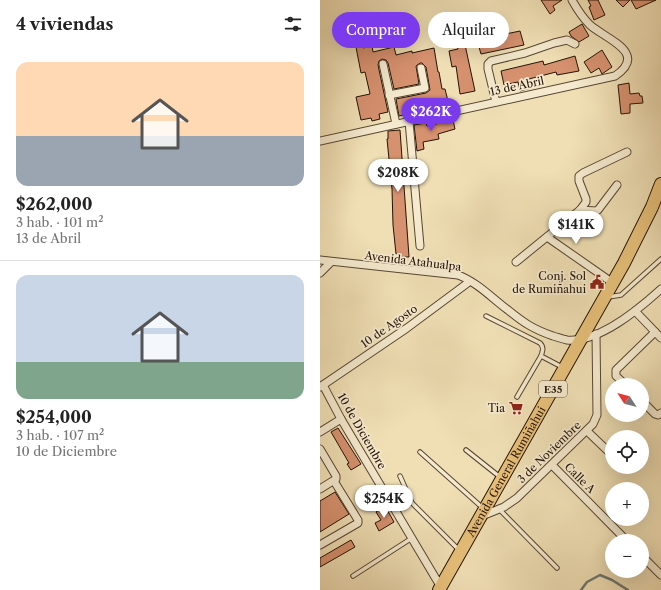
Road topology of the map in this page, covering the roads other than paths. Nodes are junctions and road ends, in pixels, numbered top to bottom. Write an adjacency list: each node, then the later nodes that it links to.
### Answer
1 (572, 0): 6 (street, 13 de Abril)
2 (575, 44): 6 (street)
3 (383, 64): 5 (street)
4 (421, 68): 5 (street)
5 (389, 95): 8 (street)
6 (496, 102): 7 (street, 13 de Abril)
7 (409, 121): 8 (street, 13 de Abril); 15 (street)
8 (396, 124): 9 (street, 13 de Abril)
9 (320, 141)
10 (627, 152): 13 (street)
11 (618, 185): 13 (street)
12 (661, 186): 22 (highway, Avenida General Rumiñahui / E35)
13 (580, 210): 14 (street)
14 (547, 237): 18 (street); 22 (street)
15 (420, 246)
16 (320, 260): 17 (street, Avenida Atahualpa)
17 (331, 262): 20 (street); 21 (street, Avenida Atahualpa)
18 (516, 262)
19 (660, 263): 24 (lane)
20 (320, 273)
21 (469, 282): 29 (street, Avenida Atahualpa); 34 (street, 10 de Agosto)
22 (613, 283): 24 (highway, Avenida General Rumiñahui / E35)
23 (661, 288): 25 (street, Avenida Atahualpa)
24 (606, 297): 29 (highway, Avenida General Rumiñahui / E35)
25 (635, 311): 27 (street); 28 (street, Avenida Atahualpa)
26 (486, 316): 31 (lane)
27 (655, 332): 30 (street); 33 (street)
28 (596, 334): 29 (street, Avenida Atahualpa); 39 (street, 3 de Noviembre)
29 (582, 338): 32 (highway, Avenida General Rumiñahui / E35)
30 (661, 338)
31 (541, 356): 32 (lane); 35 (lane)
32 (565, 368): 47 (highway, Avenida General Rumiñahui / E35)
33 (618, 378)
34 (321, 386): 38 (street, 10 de Diciembre)
35 (517, 397)
36 (649, 408): 37 (street)
37 (661, 413)
38 (342, 419): 40 (street); 53 (street, 10 de Diciembre)
39 (587, 431): 41 (street); 45 (street, 3 de Noviembre)
40 (320, 432)
41 (605, 448)
42 (320, 449): 48 (street)
43 (466, 450): 47 (lane)
44 (420, 452): 51 (lane)
45 (552, 465): 50 (street, 3 de Noviembre); 52 (street, Calle A)
46 (400, 476): 55 (lane)
47 (502, 478): 51 (highway, Avenida General Rumiñahui / E35)
48 (334, 481): 49 (street); 54 (street)
49 (320, 489)
50 (498, 509): 51 (street, 3 de Noviembre); 57 (lane)
51 (483, 513): 55 (highway, Avenida General Rumiñahui / E35)
52 (620, 534)
53 (412, 538): 59 (lane); 60 (street, 10 de Diciembre)
54 (320, 545)
55 (461, 552): 60 (highway, Avenida General Rumiñahui / E35)
56 (649, 563): 58 (street)
57 (557, 568)
58 (661, 575)
59 (353, 576)
60 (441, 589)

